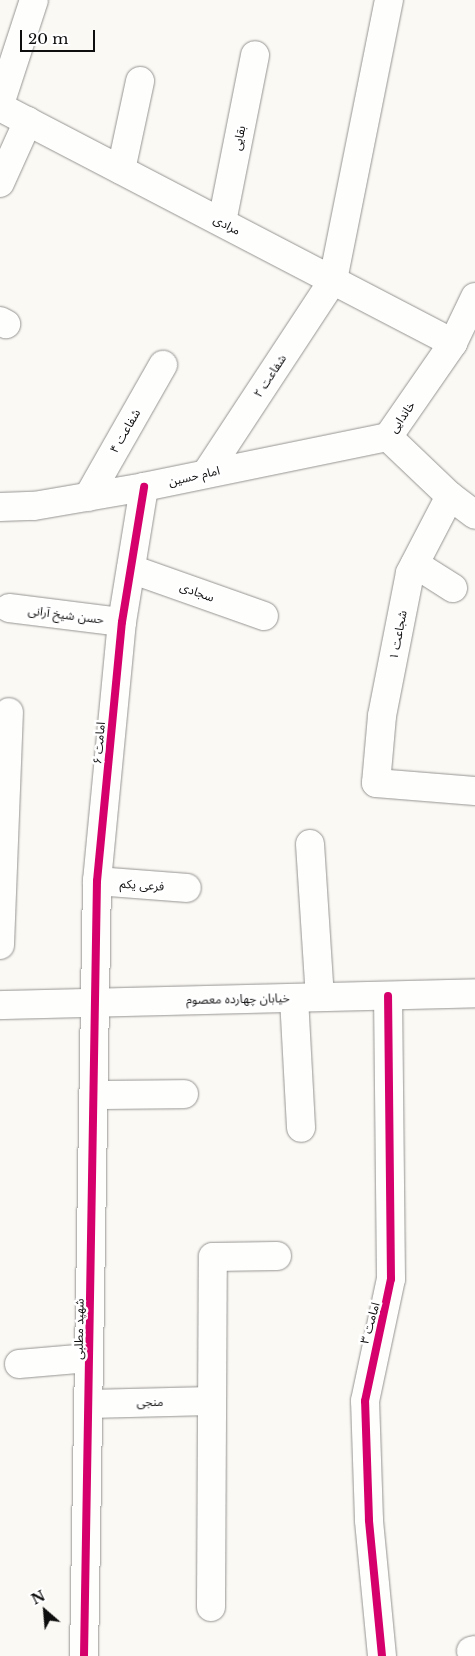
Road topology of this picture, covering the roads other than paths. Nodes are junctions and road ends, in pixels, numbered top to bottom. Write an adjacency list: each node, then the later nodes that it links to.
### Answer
1 (34, 0): 5 (street)
2 (389, 0): 10 (street)
3 (255, 55): 9 (street, بقایی)
4 (140, 82): 7 (street)
5 (0, 105): 6 (street, مرادی)
6 (28, 121): 7 (street, مرادی); 8 (street)
7 (121, 170): 9 (street, مرادی)
8 (0, 183)
9 (222, 222): 10 (street, مرادی)
10 (333, 280): 12 (street, مرادی); 15 (street, شفاعت ۲)
11 (473, 306): 12 (street, خاندایی)
12 (453, 343): 14 (street, خاندایی)
13 (163, 365): 18 (street, شفاعت ۴)
14 (388, 436): 15 (street, امام حسین); 17 (street, خاندایی)
15 (207, 472): 16 (street, امام حسین)
16 (144, 487): 18 (street, امام حسین); 22 (street, امامت ۶)
17 (450, 496): 20 (street, خاندایی); 21 (street, شجاعت ۱)
18 (88, 497): 19 (street, امام حسین)
19 (0, 507)
20 (475, 515)
21 (415, 564): 23 (street); 28 (street, شجاعت ۱)
22 (131, 569): 25 (street, سجادی); 26 (street, امامت ۶)
23 (453, 588)
24 (9, 608): 26 (street, حسن شیخ آرانی)
25 (264, 616)
26 (122, 622): 30 (street, امامت ۶)
27 (9, 712): 32 (street)
28 (475, 791)
29 (310, 844): 35 (street)
30 (98, 881): 31 (street, فرعی یکم); 37 (street, امامت ۶)
31 (187, 888)
32 (0, 945)
33 (475, 993): 34 (street, خیابان چهارده معصوم)
34 (388, 996): 35 (street, خیابان چهارده معصوم); 49 (street, امامت ۳)
35 (320, 997): 36 (street, خیابان چهارده معصوم)
36 (294, 998): 37 (street, خیابان چهارده معصوم); 41 (street)
37 (95, 1003): 38 (street, خیابان چهارده معصوم); 40 (street, شهید مطلبی)
38 (0, 1005)
39 (184, 1094): 40 (street)
40 (93, 1095): 43 (street, شهید مطلبی)
41 (301, 1128)
42 (277, 1256): 45 (street)
43 (89, 1358): 44 (street); 46 (street, شهید مطلبی)
44 (19, 1364)
45 (211, 1401): 46 (street, منجی); 47 (street)
46 (89, 1404): 48 (street, شهید مطلبی)
47 (211, 1607)
48 (84, 1656)
49 (382, 1656)

